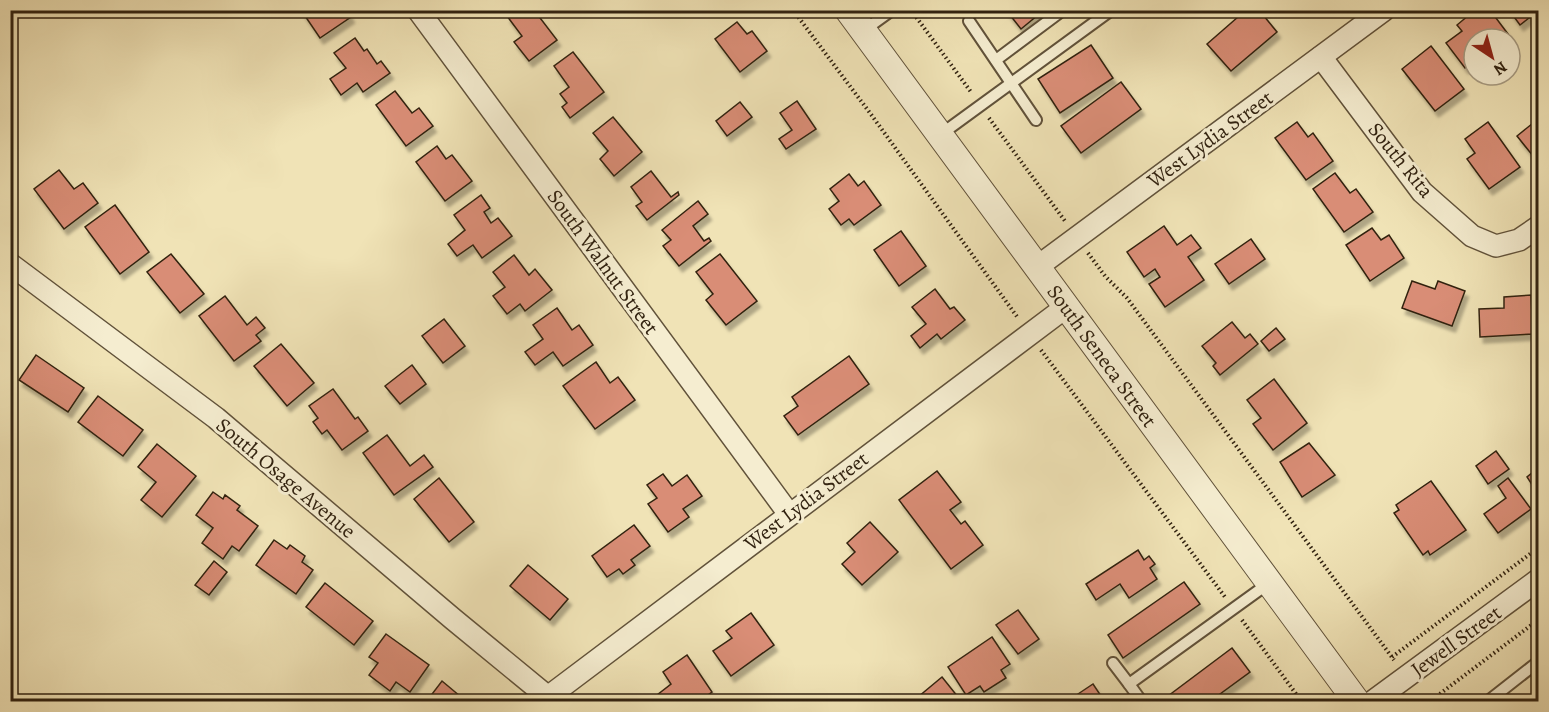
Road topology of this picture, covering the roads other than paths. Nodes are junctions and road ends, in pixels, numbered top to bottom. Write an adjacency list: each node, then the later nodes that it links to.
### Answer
1 (418, 10): 18 (street, South Walnut Street)
2 (848, 10): 8 (street, South Seneca Street)
3 (892, 10): 8 (lane)
4 (1063, 10): 10 (lane)
5 (1114, 10): 11 (lane)
6 (1384, 10): 9 (street, West Lydia Street)
7 (969, 21): 10 (lane)
8 (863, 31): 13 (street, South Seneca Street)
9 (1321, 57): 14 (street, South Rita); 16 (street, West Lydia Street)
10 (996, 60): 11 (lane)
11 (1012, 83): 12 (lane); 13 (lane)
12 (1036, 120)
13 (940, 136): 16 (street, South Seneca Street)
14 (1539, 227)
15 (10, 264): 24 (street, South Osage Avenue)
16 (1037, 267): 17 (street, South Seneca Street)
17 (1066, 307): 18 (street, West Lydia Street); 20 (street, South Seneca Street)
18 (789, 513): 24 (street, West Lydia Street)
19 (1539, 580): 27 (street, Jewell Street)
20 (1269, 583): 23 (lane); 26 (street, South Seneca Street)
21 (1539, 662): 28 (lane)
22 (1113, 663): 23 (lane)
23 (1129, 684): 25 (lane)
24 (551, 699)
25 (1142, 702)
26 (1357, 702)
27 (1372, 702)
28 (1487, 702)

